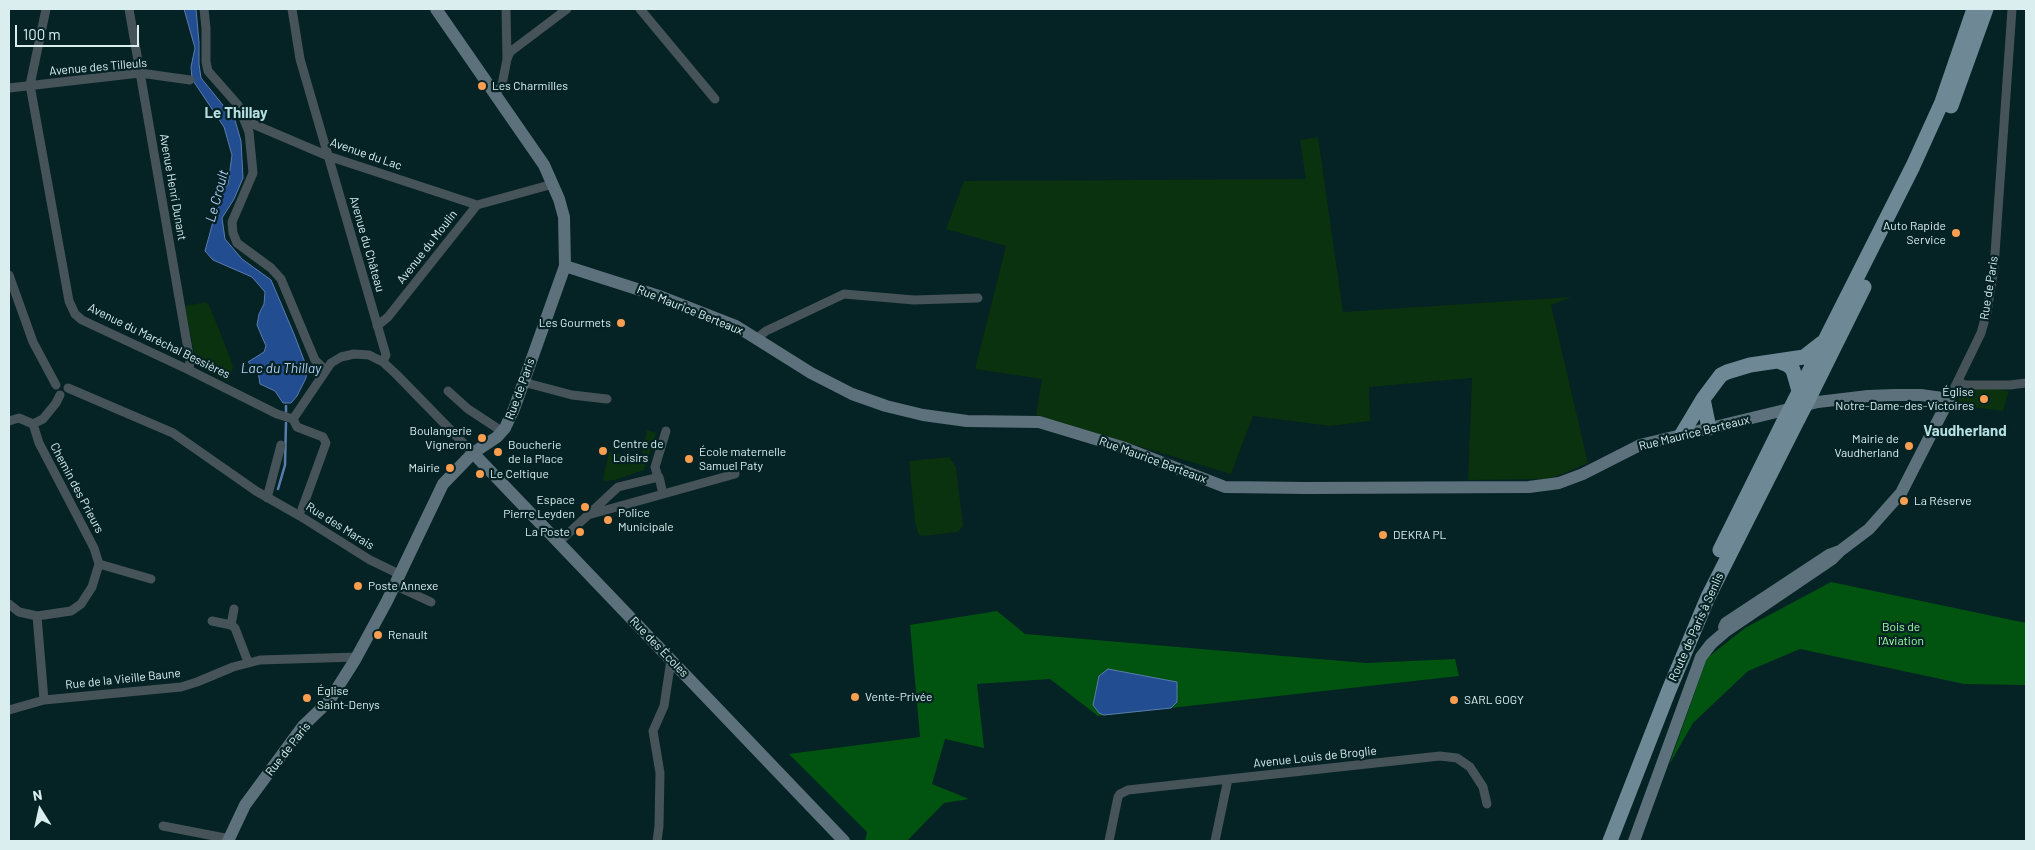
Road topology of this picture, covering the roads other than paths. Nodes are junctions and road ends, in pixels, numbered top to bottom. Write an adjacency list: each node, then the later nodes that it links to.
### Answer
1 (46, 9): 15 (street, Avenue du Maréchal Bessières)
2 (129, 9): 13 (street, Avenue Henri Dunant)
3 (204, 9): 19 (street)
4 (292, 9): 20 (street, Avenue du Château)
5 (436, 9): 17 (street, Rue de Paris)
6 (506, 9): 12 (street)
7 (567, 9): 12 (street)
8 (640, 9): 18 (street)
9 (1974, 9): 28 (main road)
10 (1986, 9): 40 (main road)
11 (2012, 9): 34 (street, Rue de Paris)
12 (507, 59): 17 (street)
13 (140, 73): 14 (street, Avenue des Tilleuls); 15 (street, Avenue des Tilleuls); 31 (street, Avenue Henri Dunant)
14 (190, 80)
15 (30, 85): 16 (street, Avenue des Tilleuls); 31 (street, Avenue du Maréchal Bessières)
16 (9, 88)
17 (495, 94): 21 (street, Rue de Paris)
18 (715, 99)
19 (247, 124): 20 (street, Avenue du Lac); 32 (street)
20 (328, 156): 22 (street, Avenue du Lac); 26 (street, Avenue du Château)
21 (553, 184): 22 (street); 23 (street, Rue de Paris)
22 (477, 205): 26 (street, Avenue du Moulin)
23 (565, 266): 27 (street, Rue Maurice Berteaux); 33 (street, Rue de Paris)
24 (9, 275): 36 (street)
25 (978, 298): 27 (street)
26 (377, 326): 29 (street, Avenue du Château)
27 (757, 338): 51 (street, Rue Maurice Berteaux)
28 (1825, 341): 30 (main road); 40 (main road)
29 (383, 362): 32 (street); 53 (street)
30 (1778, 362): 40 (main road); 42 (main road)
31 (189, 370): 44 (street, Avenue du Maréchal Bessières)
32 (326, 370): 44 (street)
33 (524, 382): 41 (street); 50 (street, Rue de Paris)
34 (1958, 382): 35 (street); 43 (street, Rue de Paris)
35 (2026, 383)
36 (56, 386): 37 (street); 39 (street)
37 (68, 388): 39 (street); 57 (street, Rue des Marais)
38 (448, 391): 50 (street)
39 (60, 395): 47 (street)
40 (1805, 398): 43 (street, Rue Maurice Berteaux); 45 (main road, bridge); 48 (street, Rue Maurice Berteaux)
41 (607, 399)
42 (1703, 399): 48 (main road); 51 (main road)
43 (1949, 399): 85 (street, Rue de Paris)
44 (293, 419): 58 (street, Avenue du Maréchal Bessières)
45 (1791, 420): 83 (main road, Route de Paris à Senlis); 84 (main road, Route de Paris à Senlis)
46 (9, 421): 47 (street)
47 (34, 424): 61 (street, Chemin des Prieurs)
48 (1708, 428): 51 (street, Rue Maurice Berteaux)
49 (666, 431): 55 (street)
50 (502, 432): 53 (street, Rue de Paris)
51 (1682, 434)
52 (281, 445): 57 (street)
53 (473, 453): 60 (street, Rue des Écoles); 63 (street, Rue de Paris)
54 (735, 474): 56 (street)
55 (658, 477): 56 (street); 59 (street)
56 (663, 494): 59 (street)
57 (267, 498): 63 (street, Rue des Marais)
58 (302, 509)
59 (588, 515): 60 (street)
60 (558, 543): 71 (street, Rue des Écoles)
61 (99, 564): 62 (street); 67 (street)
62 (151, 579)
63 (397, 580): 64 (street, Rue des Marais); 70 (street, Rue de Paris)
64 (431, 602)
65 (9, 604): 67 (street)
66 (234, 609): 69 (street)
67 (36, 616): 73 (street)
68 (212, 620): 69 (street)
69 (231, 625): 72 (street)
70 (357, 656): 72 (street, Rue de la Vieille Baune); 78 (street, Rue de Paris)
71 (671, 660): 79 (street); 80 (street, Rue des Écoles)
72 (248, 662): 73 (street, Rue de la Vieille Baune)
73 (44, 700): 74 (street, Rue de la Vieille Baune)
74 (9, 710)
75 (1228, 779): 76 (street, Avenue Louis de Broglie); 81 (street, Avenue Louis de Broglie); 82 (street)
76 (1487, 804)
77 (163, 826): 78 (street)
78 (229, 840)
79 (657, 841)
80 (844, 841)
81 (1109, 841)
82 (1216, 841)
83 (1599, 841)
84 (1610, 841)
85 (1634, 841)

